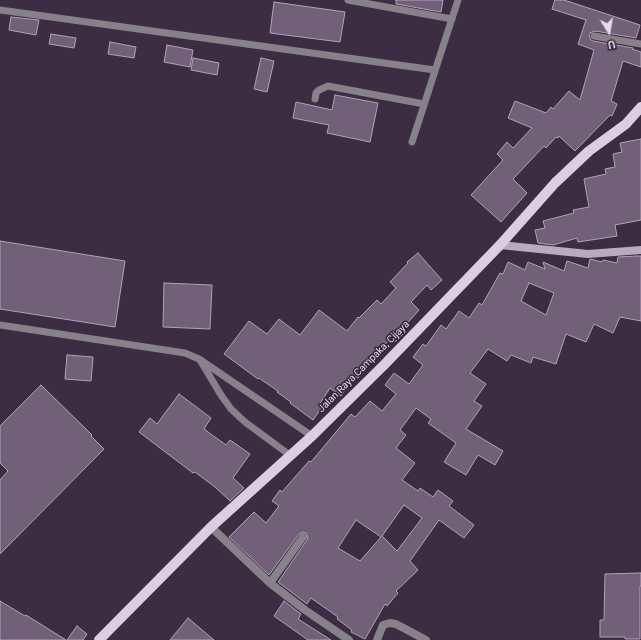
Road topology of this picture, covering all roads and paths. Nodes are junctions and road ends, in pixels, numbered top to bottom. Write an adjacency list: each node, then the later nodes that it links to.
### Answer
1 (348, 0): 4 (lane)
2 (458, 0): 4 (lane)
3 (0, 10): 7 (lane)
4 (452, 19): 7 (lane)
5 (594, 36): 6 (lane)
6 (641, 44)
7 (435, 70): 9 (lane)
8 (315, 99): 9 (lane)
9 (424, 104): 11 (lane)
10 (641, 107): 12 (main road, Jalan Raya Campaka, Cijaya)
11 (412, 142)
12 (500, 245): 13 (street); 16 (main road, Jalan Raya Campaka, Cijaya)
13 (641, 250)
14 (0, 325): 15 (lane)
15 (199, 359): 16 (lane); 17 (lane)
16 (312, 436): 17 (main road, Jalan Raya Campaka, Cijaya)
17 (291, 456): 18 (main road, Jalan Raya Campaka, Cijaya)
18 (211, 527): 20 (street); 21 (main road, Jalan Raya Campaka, Cijaya)
19 (302, 537): 20 (street)
20 (270, 582): 22 (street)
21 (99, 640)
22 (350, 640)
23 (377, 640): 24 (street)
24 (426, 640)

